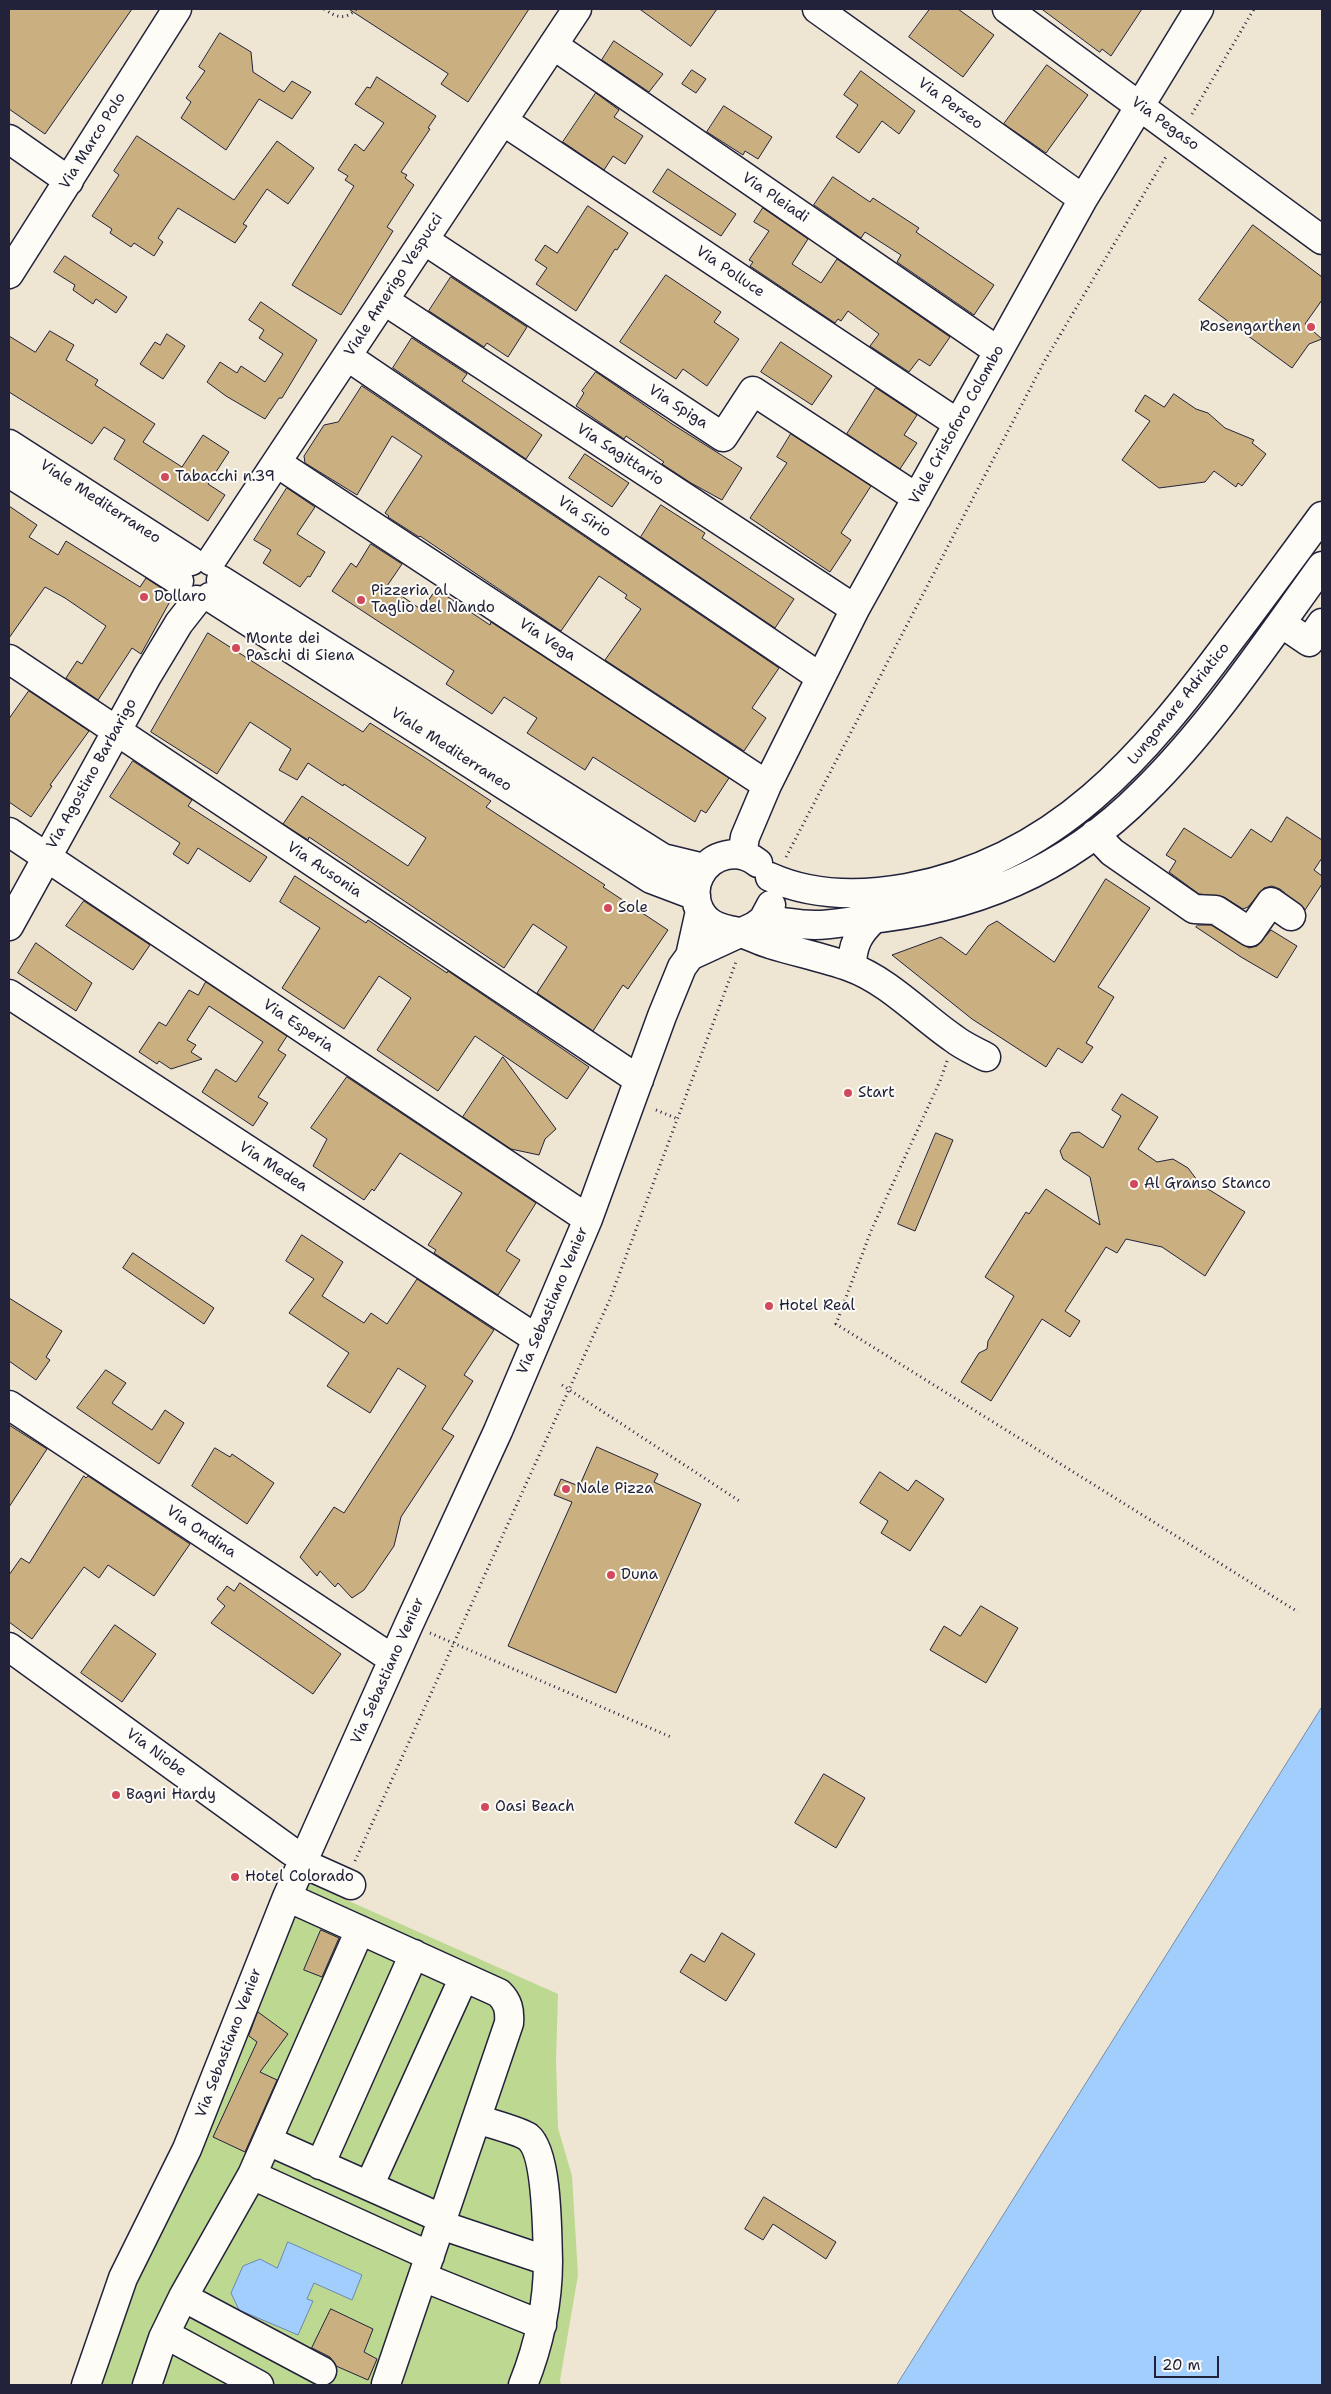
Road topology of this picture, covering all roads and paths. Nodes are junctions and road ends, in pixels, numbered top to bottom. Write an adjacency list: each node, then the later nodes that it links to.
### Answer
1 (177, 9): 15 (street, Via Marco Polo)
2 (324, 9): 3 (path)
3 (356, 9)
4 (577, 9): 9 (street, Viale Amerigo Vespucci)
5 (817, 9): 16 (street, Via Perseo)
6 (1007, 9): 10 (street, Via Pegaso)
7 (1199, 9): 10 (street, Viale Cristoforo Colombo)
8 (1254, 9): 11 (path)
9 (553, 45): 12 (street, Viale Amerigo Vespucci); 21 (street, Via Pleiadi)
10 (1140, 105): 16 (street, Viale Cristoforo Colombo); 18 (street, Via Pegaso)
11 (1189, 119)
12 (502, 122): 17 (street, Viale Amerigo Vespucci); 23 (street, Via Polluce)
13 (9, 139): 15 (street)
14 (1171, 149): 43 (path)
15 (68, 181): 19 (street, Via Marco Polo)
16 (1083, 199): 21 (street, Viale Cristoforo Colombo)
17 (424, 240): 20 (street, Viale Amerigo Vespucci); 27 (street, Via Spiga)
18 (1322, 240)
19 (9, 274)
20 (385, 301): 22 (street, Viale Amerigo Vespucci); 31 (street, Via Sagittario)
21 (998, 351): 23 (street, Viale Cristoforo Colombo)
22 (348, 357): 25 (street, Viale Amerigo Vespucci); 35 (street, Via Sirio)
23 (957, 423): 27 (street, Viale Cristoforo Colombo)
24 (9, 444): 30 (street, Viale Mediterraneo)
25 (276, 463): 30 (street, Viale Amerigo Vespucci); 37 (street, Via Vega)
26 (9, 473): 30 (street, Viale Mediterraneo)
27 (917, 498): 31 (street, Viale Cristoforo Colombo)
28 (1322, 516): 43 (street, Lungomare Adriatico)
29 (1322, 566): 32 (street, Lungomare Adriatico)
30 (199, 582): 36 (street, Via Agostino Barbarigo); 42 (street, Viale Mediterraneo); 44 (street, Viale Mediterraneo)
31 (855, 610): 35 (street, Viale Cristoforo Colombo)
32 (1281, 623): 33 (street); 39 (street, Lungomare Adriatico)
33 (1322, 623)
34 (9, 659): 36 (street, Via Ausonia)
35 (820, 677): 37 (street, Viale Cristoforo Colombo)
36 (116, 731): 41 (street, Via Agostino Barbarigo); 55 (street, Via Ausonia)
37 (767, 785): 40 (street, Viale Cristoforo Colombo)
38 (9, 832): 41 (street, Via Esperia)
39 (1095, 834): 45 (street); 46 (street, Lungomare Adriatico)
40 (742, 854): 42 (street); 43 (street)
41 (46, 858): 48 (street, Via Agostino Barbarigo); 58 (street, Via Esperia)
42 (704, 868): 44 (street)
43 (770, 877): 47 (street)
44 (698, 904): 49 (street); 50 (street, Via Sebastiano Venier)
45 (1292, 916)
46 (874, 919): 47 (street, Lungomare Adriatico); 51 (street)
47 (762, 920): 49 (street)
48 (9, 926)
49 (737, 932): 50 (street); 51 (street); 57 (path)
50 (690, 956): 55 (street, Via Sebastiano Venier)
51 (852, 967): 53 (street)
52 (9, 994): 59 (street, Via Medea)
53 (954, 1040): 54 (street); 64 (path)
54 (986, 1057)
55 (639, 1080): 58 (street, Via Sebastiano Venier)
56 (656, 1110): 57 (path)
57 (678, 1119): 61 (path)
58 (588, 1219): 59 (street, Via Sebastiano Venier)
59 (537, 1340): 65 (street, Via Sebastiano Venier)
60 (562, 1385): 61 (path)
61 (569, 1389): 63 (path); 66 (path)
62 (9, 1405): 68 (street, Via Ondina)
63 (740, 1502)
64 (1298, 1612)
65 (408, 1624): 66 (path); 68 (street, Via Sebastiano Venier)
66 (453, 1643): 69 (path); 71 (path)
67 (9, 1647): 70 (street, Via Niobe)
68 (394, 1657): 70 (street, Via Sebastiano Venier)
69 (671, 1737)
70 (303, 1860): 71 (street, Via Niobe); 72 (street, Via Sebastiano Venier)
71 (348, 1884)
72 (287, 1897): 73 (street); 88 (street, Via Sebastiano Venier)
73 (360, 1930): 74 (street); 77 (street)
74 (414, 1954): 75 (street); 78 (street)
75 (464, 1977): 76 (street); 80 (street)
76 (476, 2119): 81 (street); 82 (street)
77 (268, 2141): 78 (street); 79 (street)
78 (320, 2165): 80 (street)
79 (252, 2176): 83 (street); 84 (street)
80 (369, 2186): 81 (street)
81 (442, 2222): 82 (street); 83 (street)
82 (548, 2261): 85 (street)
83 (427, 2266): 85 (street); 91 (street)
84 (184, 2297): 86 (street); 87 (street)
85 (542, 2325): 92 (street)
86 (165, 2334): 89 (street); 90 (street)
87 (322, 2372)
88 (86, 2385)
89 (147, 2385)
90 (259, 2385)
91 (387, 2385)
92 (523, 2385)

